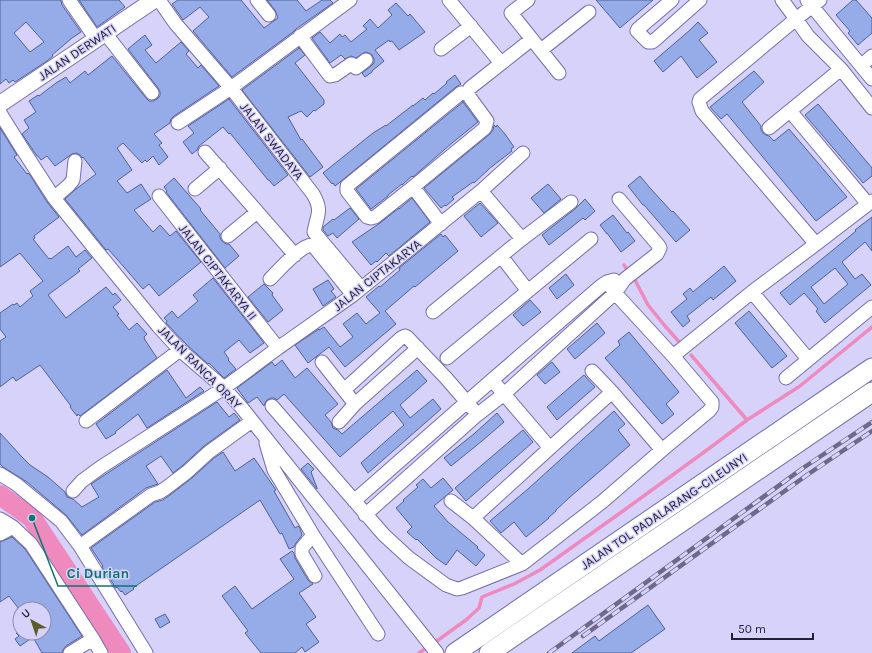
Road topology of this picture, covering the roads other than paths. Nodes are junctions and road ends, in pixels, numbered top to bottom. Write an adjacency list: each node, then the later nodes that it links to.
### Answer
1 (69, 0): 15 (street)
2 (154, 0): 15 (main road, JALAN DERWATI)
3 (158, 0): 27 (street, JALAN SWADAYA)
4 (257, 0): 13 (street)
5 (350, 0): 16 (street)
6 (449, 0): 14 (street)
7 (528, 0): 17 (street)
8 (672, 0): 9 (street)
9 (700, 0)
10 (782, 0): 11 (street)
11 (807, 8): 23 (street); 24 (street); 53 (street)
12 (589, 12): 19 (street)
13 (269, 15)
14 (471, 26): 18 (street); 22 (street)
15 (100, 36): 29 (street); 30 (main road, JALAN DERWATI)
16 (300, 36): 21 (street); 27 (street)
17 (532, 39): 19 (street); 22 (street)
18 (441, 49)
19 (541, 50): 25 (street)
20 (872, 56): 23 (street)
21 (366, 60)
22 (502, 63): 28 (street)
23 (861, 66): 26 (street)
24 (842, 69): 31 (street); 32 (street)
25 (559, 74)
26 (872, 79)
27 (231, 88): 34 (street); 59 (street, JALAN SWADAYA)
28 (470, 88)
29 (152, 93)
30 (0, 104)
31 (872, 108)
32 (790, 111): 35 (street); 47 (street)
33 (0, 113): 44 (street, JALAN RANCA ORAY)
34 (178, 124)
35 (770, 128)
36 (205, 152): 39 (street)
37 (523, 153): 42 (street, JALAN CIPTAKARYA)
38 (75, 161): 44 (street)
39 (220, 168): 41 (street); 48 (street)
40 (413, 187): 40 (street); 49 (street)
41 (195, 189)
42 (481, 191): 49 (street, JALAN CIPTAKARYA); 51 (street)
43 (159, 196): 65 (street, JALAN CIPTAKARYA II)
44 (54, 198): 67 (street, JALAN RANCA ORAY)
45 (619, 199): 57 (street)
46 (571, 202): 51 (street)
47 (870, 202): 53 (street)
48 (257, 212): 50 (street); 54 (street)
49 (441, 224): 59 (street, JALAN CIPTAKARYA)
50 (228, 236)
51 (522, 239): 55 (street)
52 (591, 239): 60 (street)
53 (816, 244): 61 (street)
54 (295, 254): 56 (street); 59 (street)
55 (501, 256): 60 (street); 64 (street)
56 (270, 279)
57 (625, 279): 58 (street); 62 (street)
58 (607, 282): 62 (street); 75 (street)
59 (357, 291): 65 (street, JALAN CIPTAKARYA)
60 (528, 291): 69 (street)
61 (752, 292): 68 (street); 70 (street)
62 (615, 293): 68 (street); 80 (street)
63 (872, 307): 70 (street)
64 (433, 312)
65 (278, 348): 76 (street, JALAN CIPTAKARYA)
66 (418, 348): 77 (street); 81 (street); 82 (street)
67 (180, 350): 76 (street, JALAN RANCA ORAY); 85 (street)
68 (673, 356): 90 (street)
69 (446, 358)
70 (808, 359): 74 (street)
71 (322, 362): 77 (street)
72 (872, 368): 110 (highway, JALAN TOL PADALARANG–CILEUNYI)
73 (592, 371): 78 (street)
74 (786, 378)
75 (492, 380): 80 (street); 81 (street)
76 (224, 388): 86 (street, JALAN RANCA ORAY); 92 (street, JALAN CIPTAKARYA)
77 (344, 390): 82 (street)
78 (612, 392): 89 (street); 90 (street)
79 (872, 392): 111 (highway, JALAN TOL PADALARANG–CILEUNYI)
80 (504, 394): 84 (street); 89 (street)
81 (467, 402): 84 (street); 93 (street)
82 (355, 404): 87 (street)
83 (272, 406): 93 (street)
84 (477, 415): 95 (street)
85 (86, 421)
86 (252, 421): 88 (street, JALAN RANCA ORAY); 101 (street)
87 (339, 422)
88 (265, 437): 100 (street); 109 (street, JALAN RANCA ORAY)
89 (550, 448): 96 (street)
90 (662, 450): 102 (street)
91 (0, 474): 101 (street)
92 (73, 491)
93 (354, 501): 95 (street)
94 (451, 501): 96 (street)
95 (365, 515): 102 (street)
96 (473, 518): 102 (street)
97 (0, 519): 98 (street)
98 (13, 527): 99 (street); 105 (street)
99 (0, 534)
100 (313, 535): 103 (street); 104 (street)
101 (80, 546): 108 (street)
102 (522, 564)
103 (315, 576)
104 (378, 634)
105 (93, 639): 106 (street); 107 (street)
106 (70, 653)
107 (101, 653)
108 (146, 653)
109 (437, 653)
110 (455, 653)
111 (489, 653)

